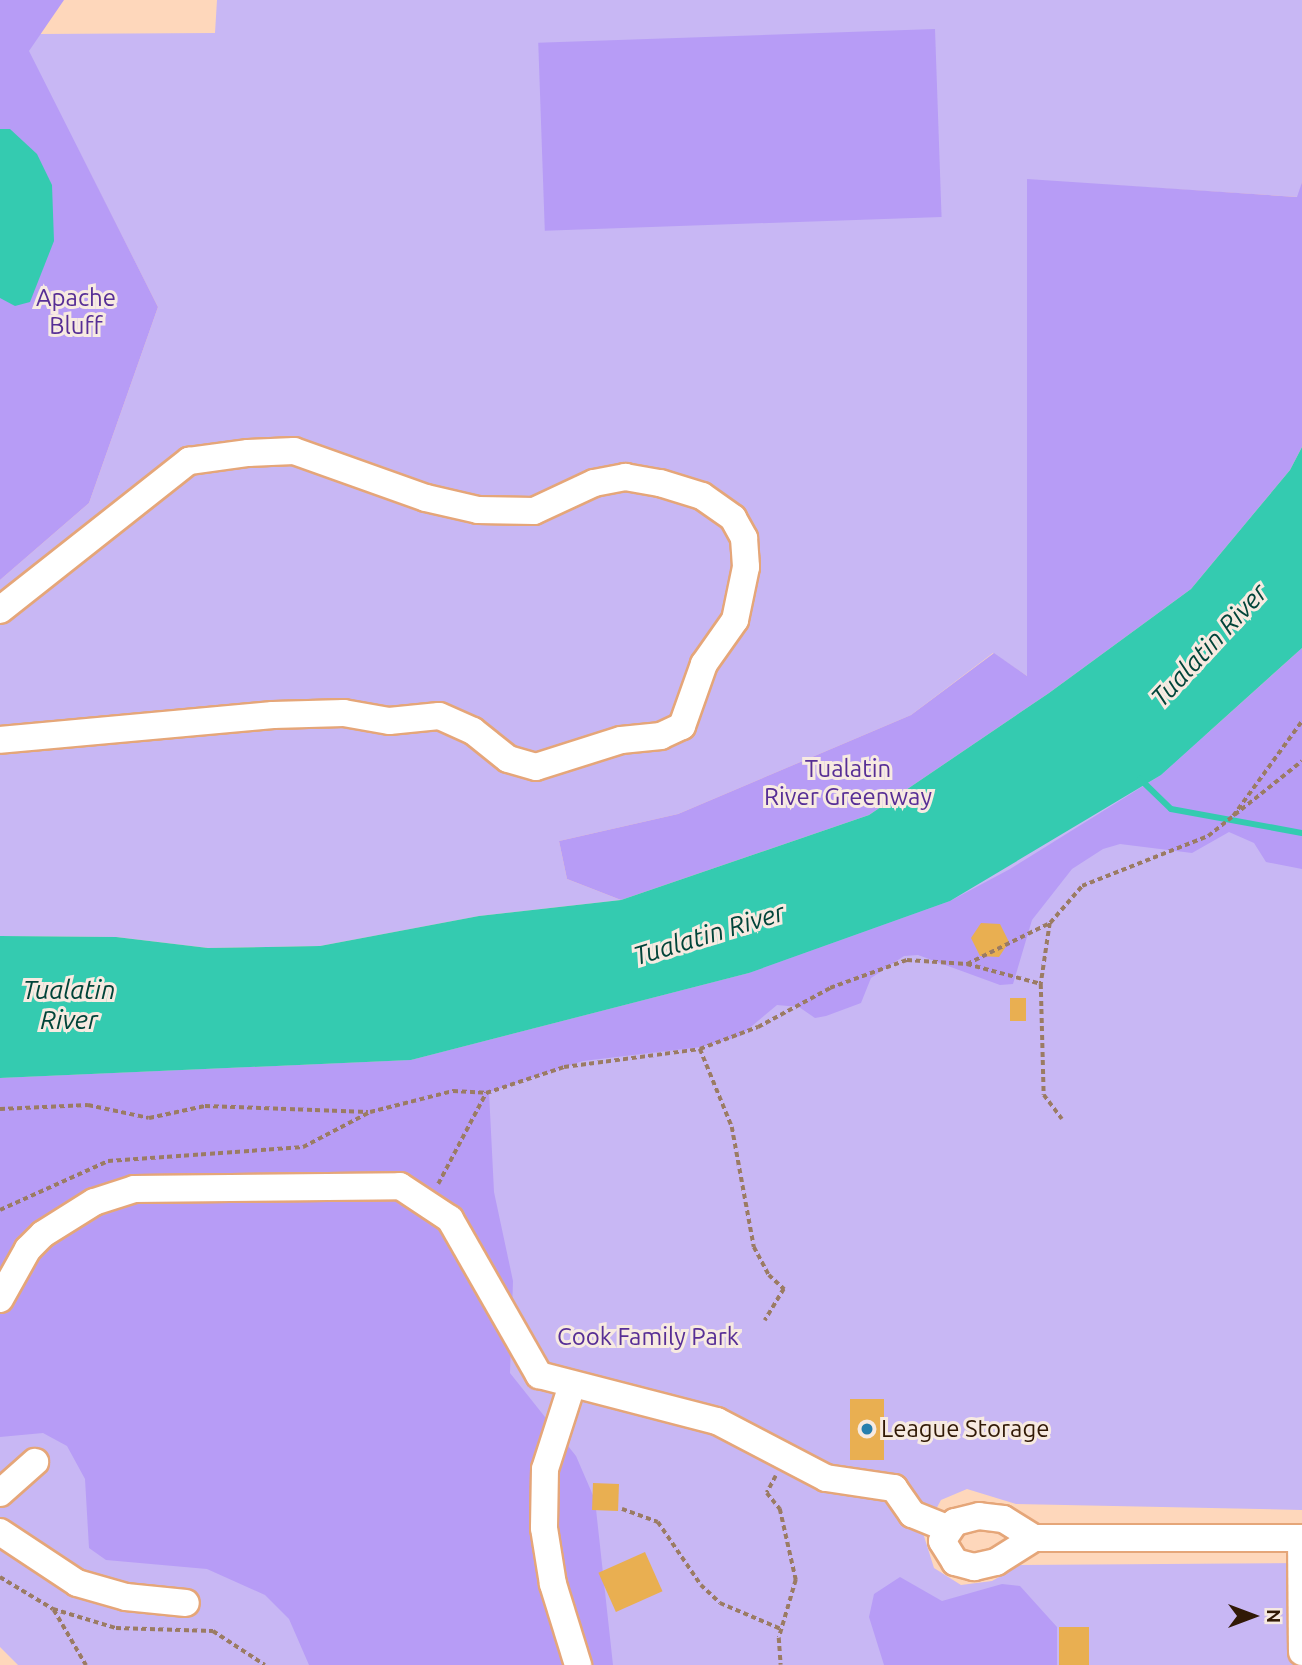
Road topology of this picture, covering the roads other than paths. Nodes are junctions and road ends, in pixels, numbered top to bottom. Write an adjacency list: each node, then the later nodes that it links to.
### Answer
1 (0, 610): 2 (street)
2 (0, 740)
3 (0, 1299): 4 (street)
4 (572, 1385): 7 (street); 13 (street)
5 (36, 1462): 6 (street)
6 (0, 1493)
7 (947, 1528): 9 (street); 9 (street)
8 (0, 1532): 11 (street)
9 (1034, 1538): 10 (street)
10 (1302, 1538): 12 (street)
11 (186, 1603)
12 (1302, 1651)
13 (578, 1665)

